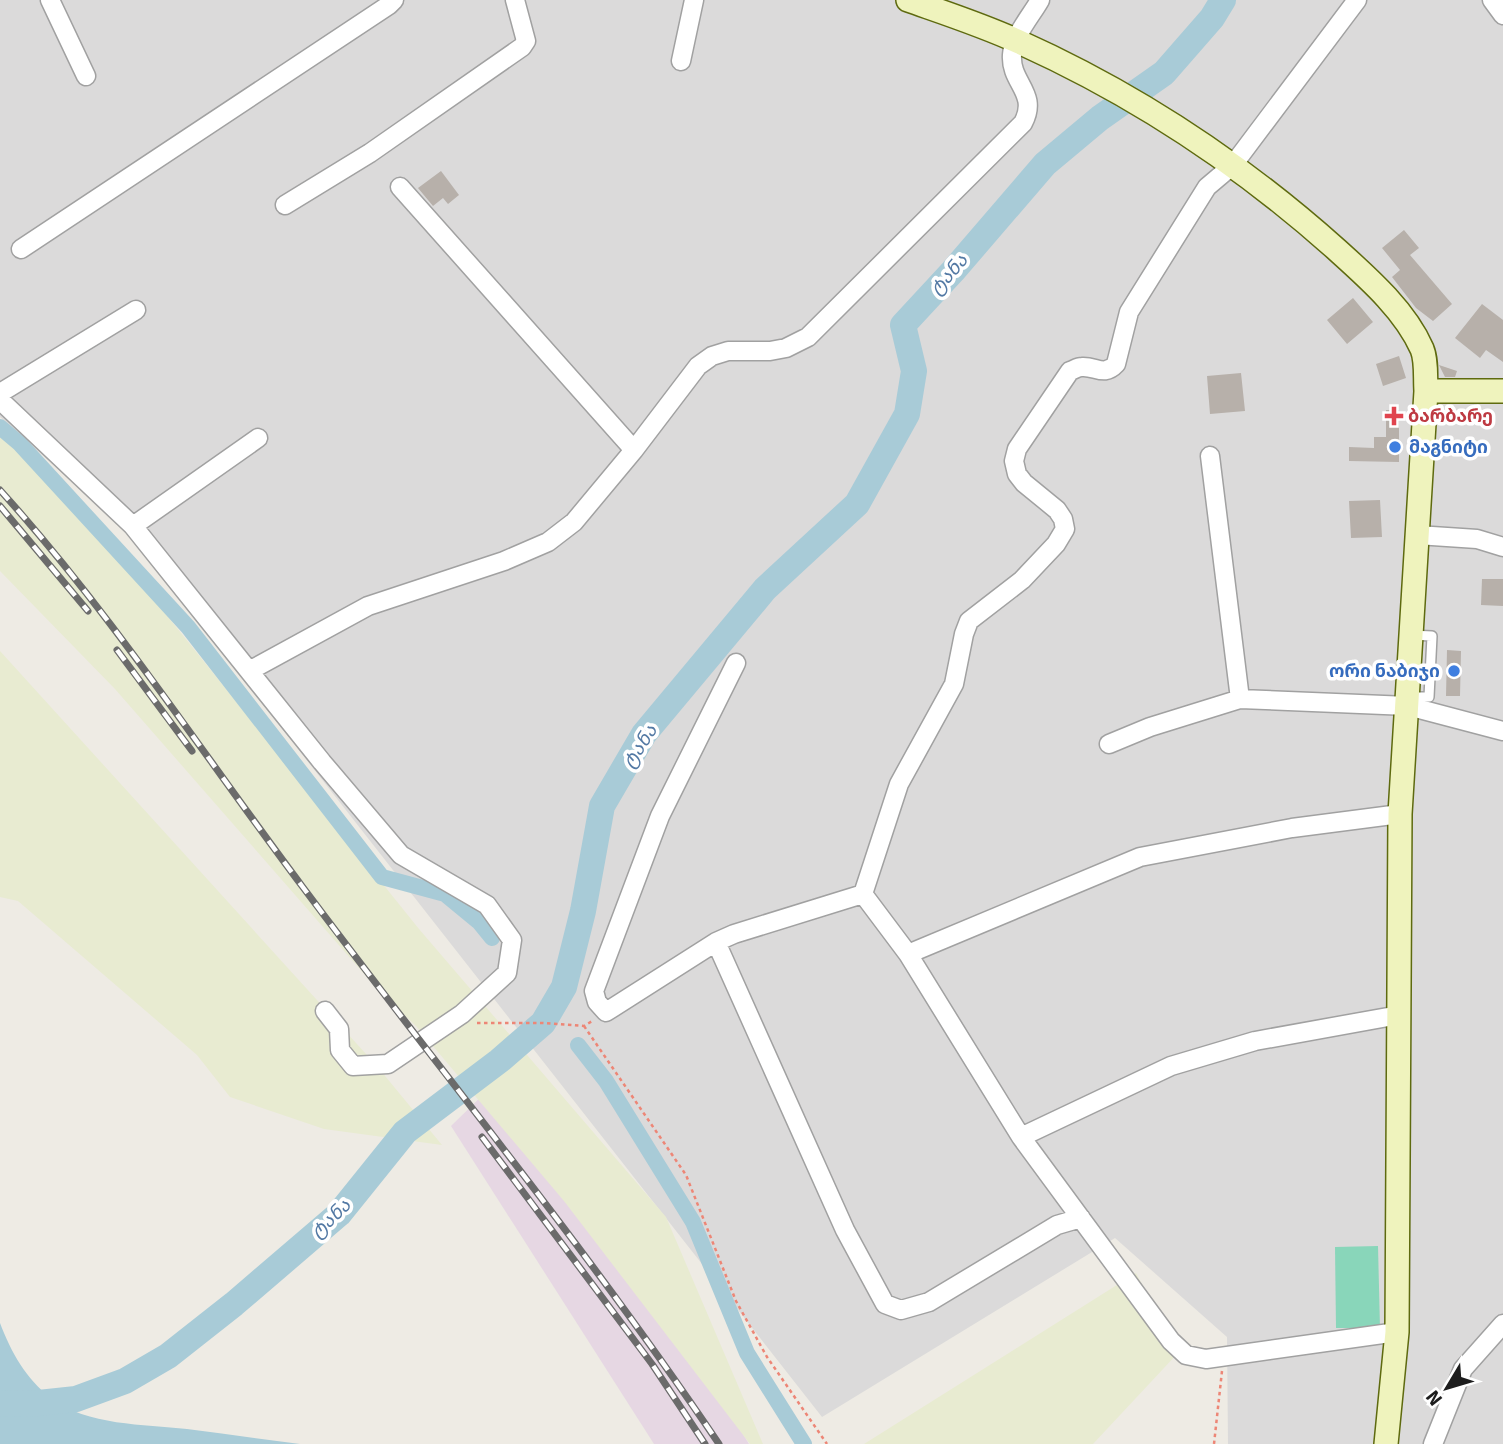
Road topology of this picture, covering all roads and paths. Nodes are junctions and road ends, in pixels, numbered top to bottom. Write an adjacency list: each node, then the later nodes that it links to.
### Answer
1 (50, 0): 12 (street)
2 (394, 0): 16 (street)
3 (515, 0): 15 (street)
4 (694, 0): 11 (street)
5 (908, 0): 10 (main road)
6 (1040, 0): 10 (street)
7 (1357, 0): 13 (street)
8 (1492, 0): 9 (street)
9 (1503, 15)
10 (1016, 41): 13 (main road); 23 (street)
11 (681, 61)
12 (86, 76)
13 (1233, 165): 18 (main road); 35 (street)
14 (400, 187): 23 (street)
15 (285, 205)
16 (22, 249)
17 (136, 310): 20 (street)
18 (1426, 391): 19 (main road); 26 (main road)
19 (1503, 391)
20 (0, 393)
21 (0, 400): 25 (street)
22 (258, 438): 25 (street)
23 (634, 450): 29 (street)
24 (1210, 456): 30 (street)
25 (134, 526): 29 (street)
26 (1417, 536): 27 (street); 31 (main road)
27 (1503, 547)
28 (736, 663): 39 (street)
29 (250, 671): 40 (street)
30 (1240, 699): 31 (street); 33 (street)
31 (1408, 701): 32 (street); 34 (main road)
32 (1503, 731)
33 (1110, 744)
34 (1400, 814): 37 (street); 41 (main road)
35 (863, 894): 36 (street); 37 (street)
36 (716, 942): 39 (street); 44 (street)
37 (908, 954): 43 (street)
38 (325, 1011): 40 (street)
39 (606, 1012): 42 (path)
40 (462, 1014): 42 (path)
41 (1399, 1015): 43 (street); 46 (main road)
42 (584, 1026): 48 (path)
43 (1021, 1137): 44 (street)
44 (1081, 1218): 47 (street)
45 (1503, 1324): 51 (street)
46 (1397, 1332): 47 (street); 50 (main road)
47 (1224, 1357): 49 (path)
48 (827, 1444)
49 (1214, 1444)
50 (1386, 1444)
51 (1433, 1444)

